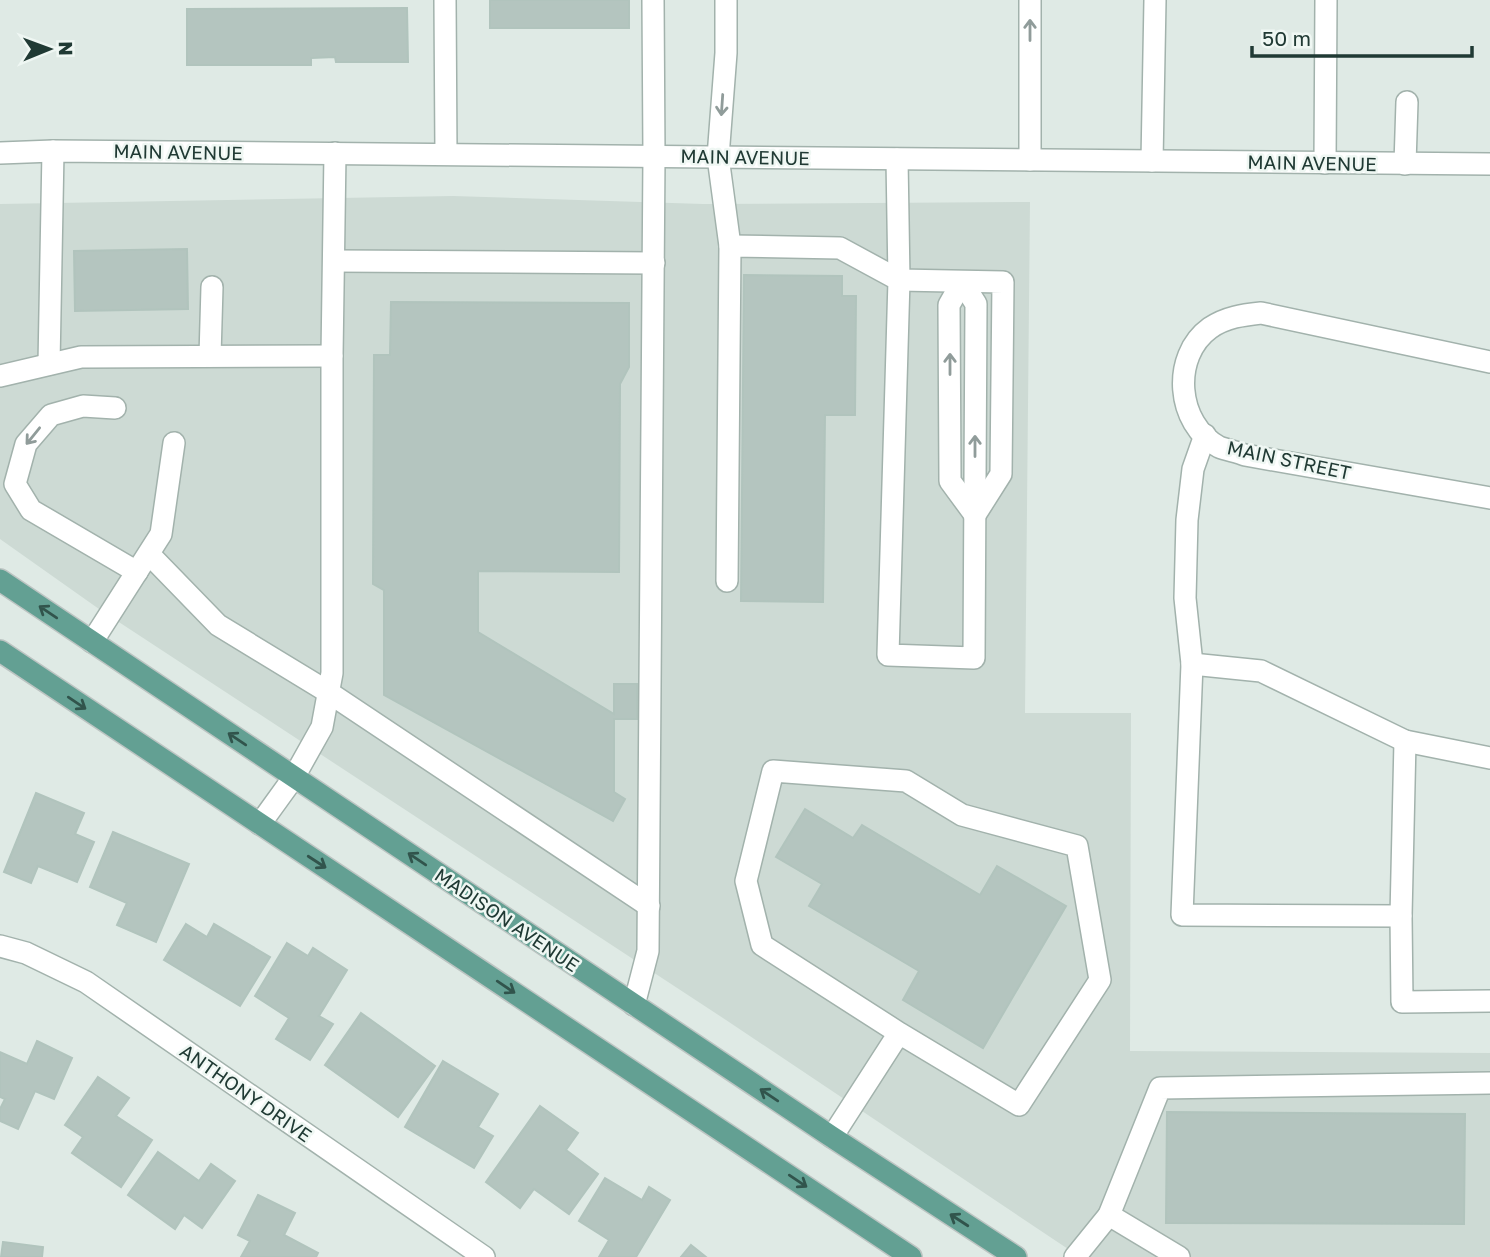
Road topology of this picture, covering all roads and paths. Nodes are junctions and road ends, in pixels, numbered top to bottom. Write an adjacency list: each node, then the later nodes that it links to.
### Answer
1 (445, 0): 11 (street)
2 (653, 0): 12 (street)
3 (726, 0): 13 (street, one-way to 13)
4 (1030, 0): 15 (street, one-way to 4)
5 (1155, 0): 16 (street)
6 (1326, 0): 17 (street)
7 (1407, 102): 18 (street)
8 (53, 150): 9 (street, MAIN AVENUE); 10 (street, MAIN AVENUE); 29 (street)
9 (0, 153)
10 (335, 153): 11 (street, MAIN AVENUE); 21 (street)
11 (446, 154): 12 (street, MAIN AVENUE)
12 (654, 156): 13 (street, MAIN AVENUE); 22 (street)
13 (718, 157): 14 (street, MAIN AVENUE); 20 (street)
14 (897, 159): 15 (street, MAIN AVENUE); 23 (street)
15 (1030, 160): 16 (street, MAIN AVENUE)
16 (1152, 161): 17 (street, MAIN AVENUE)
17 (1325, 163): 18 (street, MAIN AVENUE)
18 (1405, 164): 19 (street, MAIN AVENUE)
19 (1490, 164)
20 (730, 246): 23 (street); 39 (street)
21 (334, 261): 22 (street); 27 (street)
22 (654, 263): 48 (street)
23 (900, 280): 24 (street); 35 (street)
24 (962, 282): 35 (street, one-way to 24); 35 (street)
25 (212, 287): 26 (street)
26 (210, 356): 27 (street); 29 (street)
27 (332, 356): 43 (street)
28 (1490, 362): 32 (street, MAIN STREET)
29 (48, 364): 30 (street)
30 (0, 376)
31 (115, 408): 37 (street, one-way to 37)
32 (1205, 435): 34 (street, MAIN STREET); 42 (street)
33 (174, 443): 36 (street)
34 (1490, 498)
35 (975, 514)
36 (149, 554): 37 (street); 43 (street)
37 (137, 572): 40 (street)
38 (0, 580): 40 (main road, MADISON AVENUE, one-way to 38)
39 (727, 581)
40 (92, 642): 46 (main road, MADISON AVENUE, one-way to 40)
41 (0, 651): 47 (main road, one-way to 47)
42 (1192, 664): 44 (street); 49 (street)
43 (328, 692): 46 (street); 48 (street)
44 (1405, 741): 45 (street); 49 (street)
45 (1490, 758)
46 (294, 777): 47 (street); 52 (main road, MADISON AVENUE, one-way to 46)
47 (260, 824): 58 (main road, one-way to 58)
48 (649, 906): 52 (street)
49 (1401, 916): 51 (street)
50 (0, 946): 57 (street, ANTHONY DRIVE)
51 (1490, 1001)
52 (634, 1005): 55 (main road, MADISON AVENUE, one-way to 52)
53 (899, 1033): 53 (street); 55 (street)
54 (1490, 1083): 56 (street)
55 (832, 1137): 59 (main road, MADISON AVENUE, one-way to 55)
56 (1109, 1215): 60 (street); 61 (street)
57 (484, 1257)
58 (911, 1257)
59 (1016, 1257)
60 (1074, 1257)
61 (1179, 1257)

